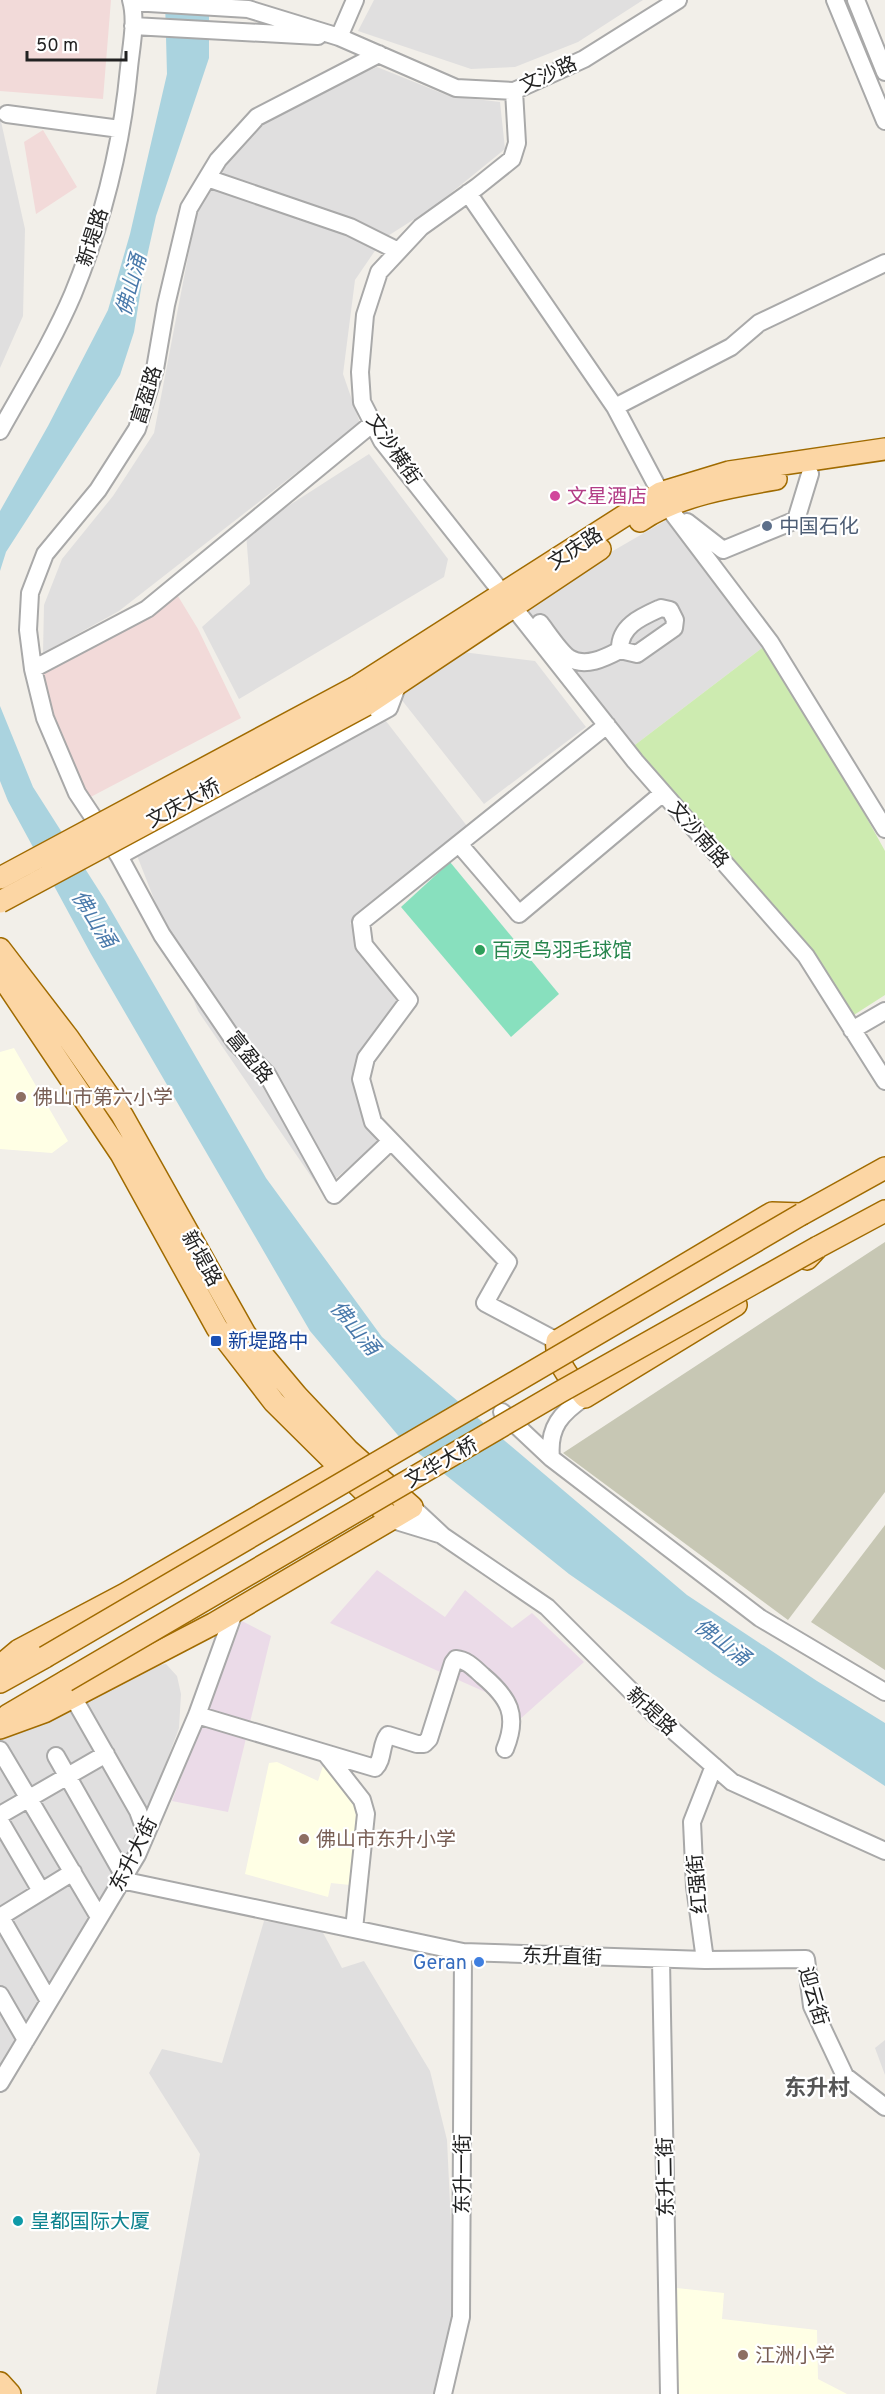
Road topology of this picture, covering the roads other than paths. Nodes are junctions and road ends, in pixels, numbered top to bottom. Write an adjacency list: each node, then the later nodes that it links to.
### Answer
1 (355, 0): 7 (street)
2 (678, 0): 10 (street, 文沙路)
3 (835, 0): 12 (street)
4 (856, 0): 9 (street)
5 (132, 1): 6 (street, 新堤路); 7 (street, 文沙路)
6 (133, 26): 7 (street, 文沙路); 13 (street, 新堤路)
7 (339, 37): 8 (street, 文沙路)
8 (379, 54): 10 (street, 文沙路); 14 (street, 富盈路)
9 (885, 72)
10 (514, 90): 15 (street, 文沙横街)
11 (7, 114): 13 (street)
12 (885, 121)
13 (120, 129): 20 (street, 新堤路)
14 (207, 178): 16 (street); 27 (street, 富盈路)
15 (468, 194): 16 (street, 文沙横街); 18 (street)
16 (398, 251): 19 (street, 文沙横街)
17 (885, 262): 18 (street)
18 (615, 406): 24 (street)
19 (374, 423): 25 (street, 文沙横街); 27 (street)
20 (0, 431)
21 (885, 450): 24 (main road, 文庆路)
22 (885, 464): 23 (main road, 文庆路)
23 (810, 474): 24 (main road, 文庆路); 24 (street)
24 (664, 500): 25 (main road, 文庆路); 32 (street)
25 (508, 601): 26 (street); 28 (main road, 文庆路); 29 (main road, 文庆路); 30 (street, 文沙南路)
26 (620, 650)
27 (33, 669): 34 (street, 富盈路)
28 (398, 684): 29 (main road, 文庆路); 34 (street)
29 (361, 696): 35 (main road, 文庆大桥, bridge); 36 (main road, 文庆大桥, bridge)
30 (607, 725): 31 (street, 文沙南路); 33 (street)
31 (663, 793): 33 (street); 40 (street, 文沙南路)
32 (885, 829)
33 (459, 844): 42 (street)
34 (119, 856): 42 (street, 富盈路)
35 (0, 878)
36 (0, 902)
37 (0, 949): 51 (main road, 新堤路)
38 (0, 974): 51 (main road, 新堤路)
39 (885, 1011): 40 (street)
40 (852, 1030): 41 (street, 文沙南路)
41 (885, 1081)
42 (391, 1141): 47 (street)
43 (885, 1168): 45 (main road)
44 (885, 1210): 46 (main road, 文华大桥)
45 (802, 1214): 47 (main road); 57 (main road, bridge)
46 (818, 1247): 48 (main road); 58 (main road, 文华大桥, bridge)
47 (557, 1341): 48 (main road)
48 (585, 1397): 50 (street)
49 (502, 1412): 50 (street)
50 (551, 1458): 59 (street)
51 (349, 1463): 52 (main road, 新堤路); 53 (main road, 新堤路); 56 (main road)
52 (412, 1507): 53 (main road); 54 (street, 新堤路)
53 (393, 1520): 54 (street, 新堤路); 55 (main road)
54 (443, 1536): 68 (street, 新堤路)
55 (236, 1610): 58 (main road); 60 (street, 东升大街)
56 (0, 1666)
57 (0, 1682)
58 (70, 1689): 61 (main road); 62 (main road); 65 (street)
59 (885, 1692)
60 (197, 1715): 66 (street); 73 (street, 东升大街)
61 (0, 1719)
62 (0, 1728)
63 (505, 1749): 66 (street)
64 (0, 1750): 70 (street)
65 (106, 1754): 69 (street); 73 (street)
66 (326, 1754): 80 (street)
67 (56, 1756): 69 (street)
68 (714, 1766): 74 (street, 新堤路); 83 (street, 红强街)
69 (67, 1776): 70 (street); 76 (street)
70 (29, 1798): 71 (street); 75 (street)
71 (0, 1815)
72 (0, 1821): 77 (street)
73 (146, 1833): 76 (street, 东升大街)
74 (885, 1851)
75 (73, 1872): 77 (street); 79 (street)
76 (123, 1878): 79 (street, 东升大街); 80 (street, 东升直街)
77 (41, 1891): 78 (street)
78 (0, 1916): 85 (street)
79 (99, 1917): 85 (street, 东升大街)
80 (354, 1929): 81 (street, 东升直街)
81 (463, 1952): 82 (street, 东升直街); 91 (street, 东升一街)
82 (661, 1960): 83 (street); 92 (street, 东升二街)
83 (705, 1960): 88 (street, 迎云街)
84 (0, 1995): 86 (street)
85 (49, 2001): 86 (street, 东升大街)
86 (26, 2040): 87 (street, 东升大街)
87 (0, 2083)
88 (885, 2107)
89 (0, 2383): 90 (main road)
90 (10, 2394)
91 (443, 2394)
92 (669, 2394)

